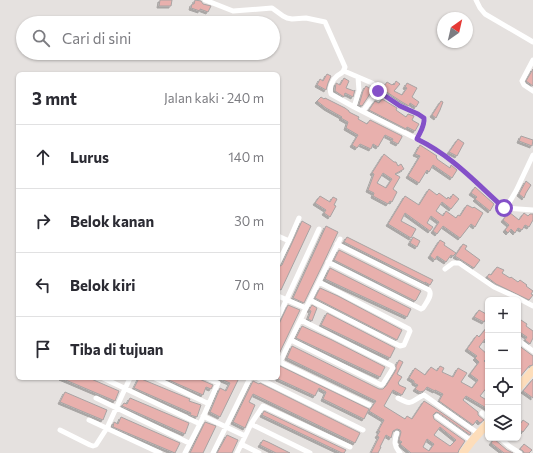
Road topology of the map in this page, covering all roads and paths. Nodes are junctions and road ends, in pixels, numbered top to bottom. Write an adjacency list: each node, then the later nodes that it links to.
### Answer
1 (205, 0): 5 (street)
2 (476, 0): 3 (street)
3 (533, 42)
4 (533, 60): 8 (street)
5 (344, 71): 6 (street); 9 (street)
6 (358, 78): 7 (street); 9 (street)
7 (378, 91): 10 (street); 11 (street)
8 (533, 91)
9 (354, 107): 10 (street)
10 (363, 111): 11 (street)
11 (417, 139): 13 (street)
12 (533, 155): 13 (street)
13 (506, 208): 14 (street)
14 (533, 210)
15 (299, 218): 18 (street)
16 (319, 229): 25 (street)
17 (280, 237): 18 (street)
18 (289, 241): 19 (street)
19 (280, 257)
20 (328, 262): 20 (street); 22 (street)
21 (445, 269): 24 (street)
22 (319, 282): 26 (street); 26 (street)
23 (280, 297): 25 (street)
24 (512, 297)
25 (286, 300): 29 (street); 30 (street)
26 (310, 300): 29 (street)
27 (521, 301): 28 (street)
28 (533, 306)
29 (306, 308): 31 (street)
30 (280, 314)
31 (301, 320): 32 (street); 32 (street)
32 (291, 340): 47 (street)
33 (521, 342): 34 (street)
34 (533, 351)
35 (533, 370): 42 (main road)
36 (107, 380): 43 (street)
37 (129, 380): 43 (street)
38 (159, 380): 46 (street)
39 (211, 380): 46 (street)
40 (249, 380): 56 (street)
41 (262, 380): 60 (street)
42 (521, 384)
43 (125, 389): 48 (street); 54 (street)
44 (96, 398): 48 (street)
45 (398, 398): 62 (street)
46 (209, 404): 50 (street)
47 (369, 405)
48 (116, 408): 58 (street); 66 (street)
49 (482, 413): 52 (street)
50 (203, 416): 54 (street); 56 (street)
51 (438, 416): 64 (street)
52 (485, 418)
53 (89, 420): 58 (street)
54 (200, 424): 66 (street)
55 (251, 424): 63 (street); 68 (street); 74 (street)
56 (227, 427): 63 (street); 71 (street)
57 (485, 427): 62 (main road)
58 (107, 428): 59 (street); 69 (street)
59 (60, 430)
60 (364, 430)
61 (397, 433): 75 (street)
62 (479, 434): 64 (main road)
63 (245, 436): 67 (street)
64 (472, 441): 76 (main road)
65 (503, 441): 77 (street)
66 (189, 443): 70 (street)
67 (241, 444): 72 (street); 73 (street)
68 (350, 447)
69 (160, 453)
70 (185, 453)
71 (213, 453)
72 (237, 453)
73 (259, 453)
74 (310, 453)
75 (400, 453)
76 (463, 453)
77 (520, 453)

